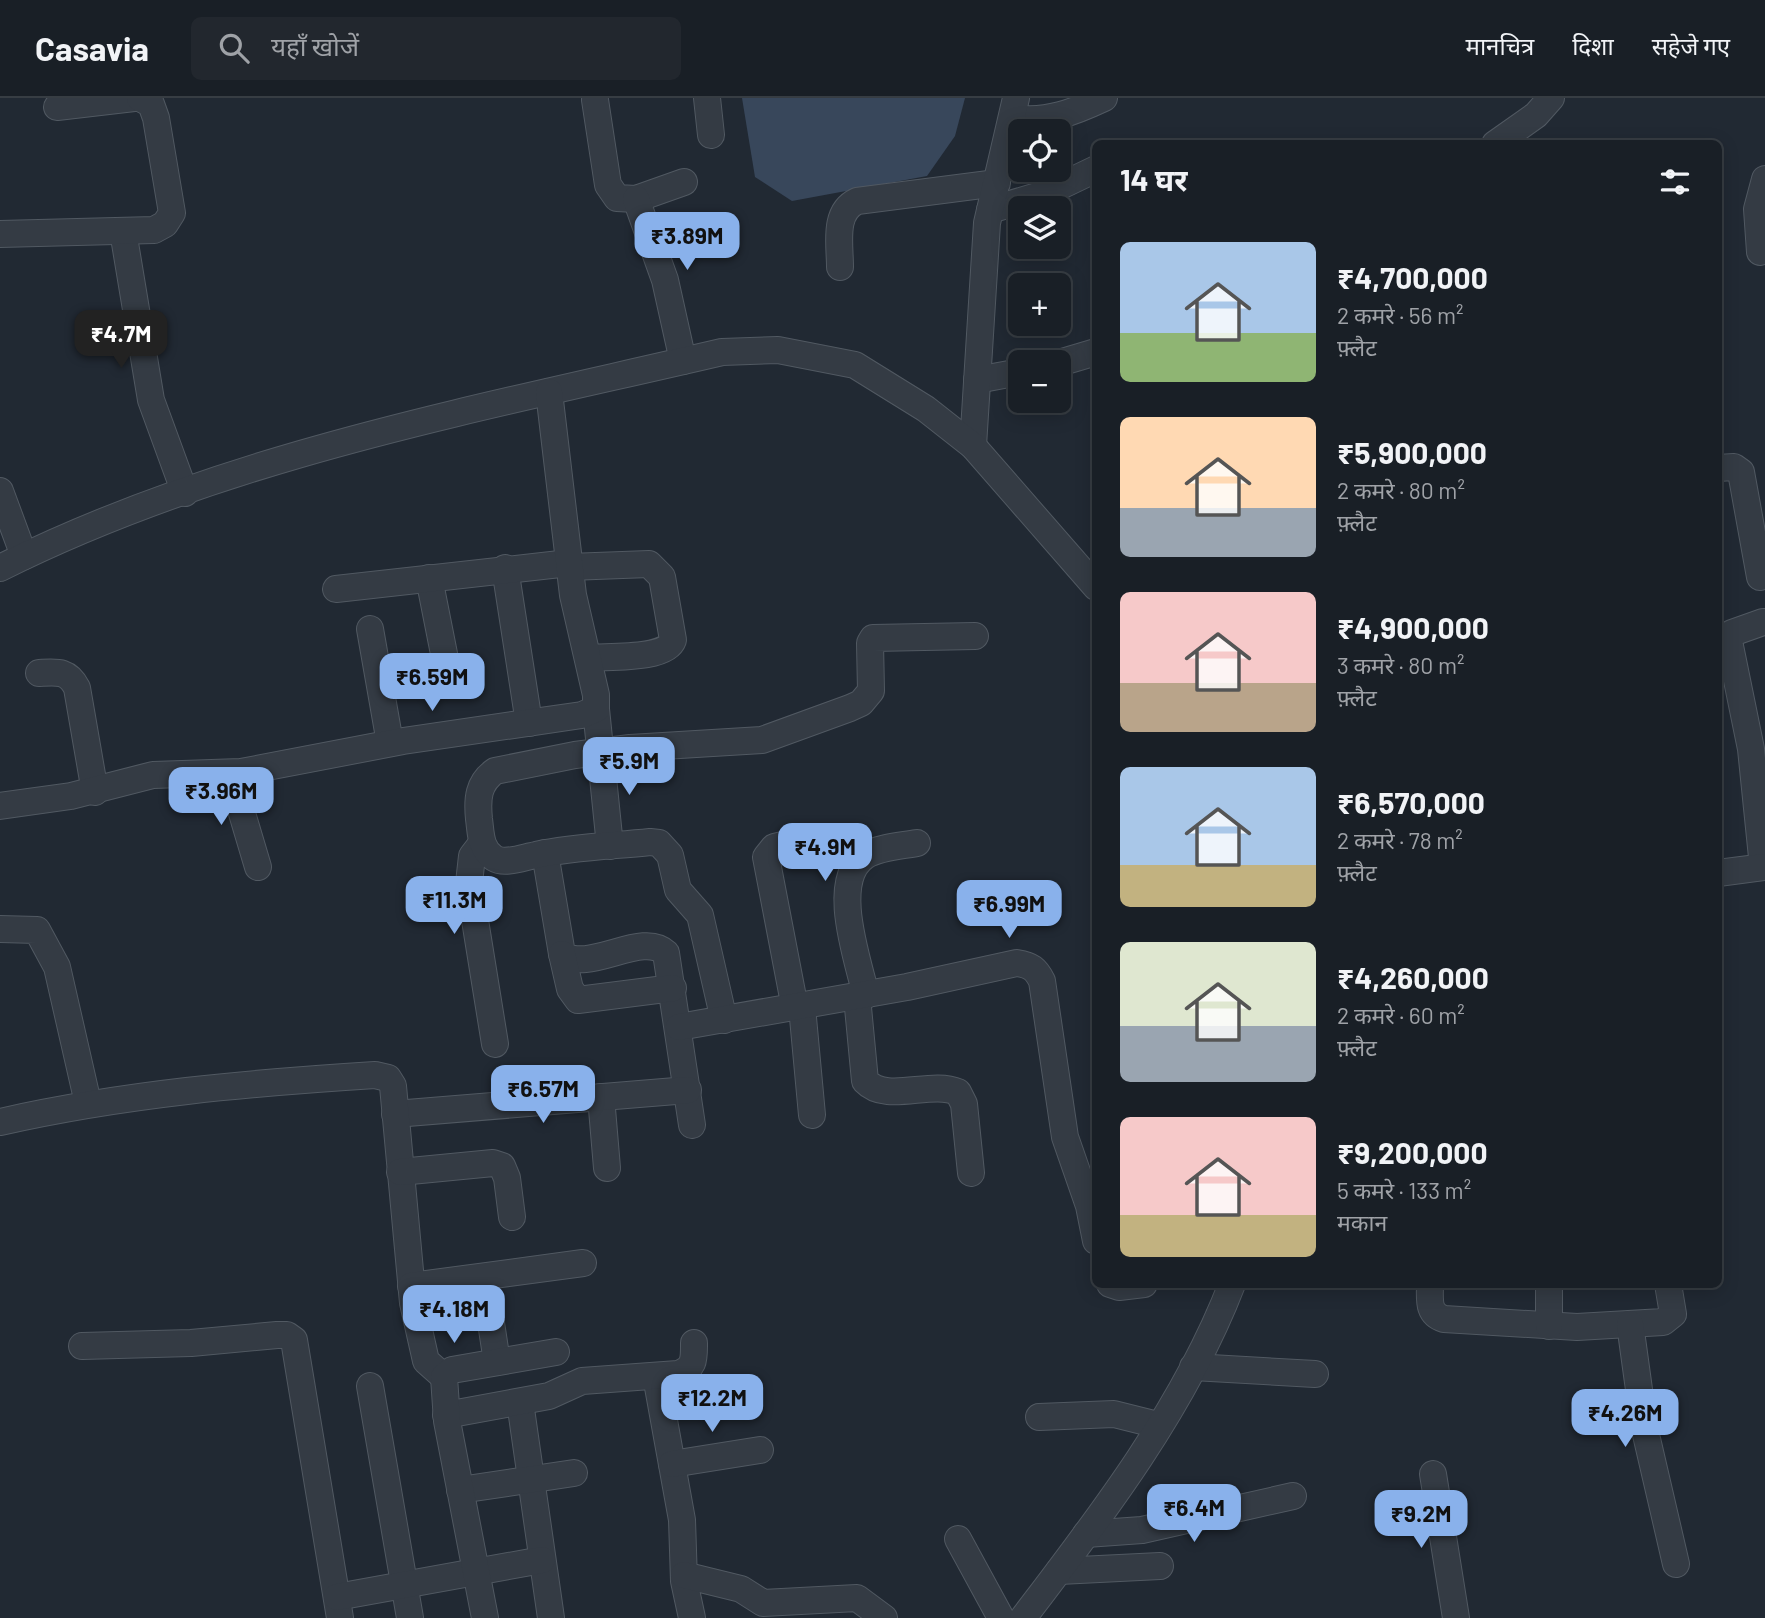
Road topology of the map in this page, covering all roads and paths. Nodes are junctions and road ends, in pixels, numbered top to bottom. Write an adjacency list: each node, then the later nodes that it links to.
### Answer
1 (134, 98): 7 (street)
2 (140, 98): 17 (street)
3 (707, 98): 9 (street)
4 (1104, 98): 8 (street)
5 (1551, 98): 10 (street)
6 (595, 100): 15 (street)
7 (57, 107)
8 (1015, 108): 14 (street)
9 (711, 135)
10 (1501, 140)
11 (1092, 171): 16 (street)
12 (1765, 179): 19 (street)
13 (684, 182): 15 (street)
14 (997, 183): 16 (street); 20 (street)
15 (636, 199): 23 (street)
16 (990, 211): 25 (street)
17 (122, 231): 18 (street); 30 (street)
18 (0, 234)
19 (1760, 253)
20 (840, 267)
21 (1092, 353): 22 (street)
22 (1071, 359)
23 (683, 361): 26 (street); 27 (street)
24 (1008, 374): 25 (street)
25 (977, 380): 27 (street)
26 (549, 392): 30 (street); 32 (street)
27 (973, 446): 37 (street)
28 (1741, 470): 35 (street)
29 (0, 491): 31 (street)
30 (185, 493): 31 (street)
31 (24, 556): 33 (street)
32 (569, 565): 34 (street); 42 (street); 42 (street)
33 (0, 568)
34 (505, 568): 36 (street); 46 (street)
35 (1760, 577)
36 (429, 578): 38 (street); 43 (street)
37 (1092, 582)
38 (336, 589)
39 (1763, 622): 58 (street)
40 (370, 629): 47 (street)
41 (975, 636): 48 (street)
42 (588, 657): 45 (street)
43 (446, 664)
44 (39, 673): 50 (street)
45 (596, 709): 46 (street); 48 (street)
46 (528, 723): 47 (street)
47 (390, 743): 49 (street)
48 (601, 751): 52 (street); 55 (street)
49 (230, 773): 50 (street); 57 (street)
50 (94, 792): 51 (street)
51 (0, 806)
52 (482, 843): 56 (street); 67 (street)
53 (790, 843): 64 (street)
54 (917, 843): 63 (street)
55 (610, 846): 56 (street); 65 (street)
56 (545, 853): 61 (street)
57 (258, 867)
58 (1764, 867): 59 (street)
59 (1722, 872)
60 (0, 929): 70 (street)
61 (562, 954): 62 (street); 62 (street)
62 (673, 988): 66 (street)
63 (861, 996): 64 (street); 77 (street); 79 (street)
64 (799, 1008): 65 (street); 72 (street)
65 (724, 1020): 66 (street)
66 (679, 1027): 68 (street)
67 (495, 1044)
68 (688, 1090): 69 (street); 74 (street)
69 (601, 1097): 71 (street); 75 (street)
70 (88, 1104): 71 (street); 73 (street)
71 (395, 1114): 76 (street)
72 (812, 1115)
73 (0, 1122)
74 (692, 1125)
75 (607, 1168)
76 (400, 1172): 78 (street); 82 (street)
77 (971, 1173)
78 (512, 1217)
79 (1092, 1221)
80 (583, 1263): 81 (street)
81 (484, 1278): 82 (street); 92 (street)
82 (411, 1286): 96 (street)
83 (1230, 1288): 93 (street)
84 (1430, 1288): 88 (street)
85 (1549, 1288): 88 (street)
86 (1669, 1288): 87 (street)
87 (1630, 1324): 88 (street); 112 (street)
88 (1549, 1326)
89 (694, 1343): 95 (street)
90 (82, 1346): 118 (street)
91 (556, 1352): 92 (street)
92 (497, 1362): 96 (street)
93 (1194, 1367): 94 (street); 101 (street)
94 (1315, 1374)
95 (656, 1376): 98 (street); 103 (street)
96 (444, 1377): 99 (street)
97 (370, 1386): 117 (street)
98 (520, 1402): 99 (street); 106 (street)
99 (446, 1415): 107 (street)
100 (1040, 1417): 101 (street)
101 (1158, 1425): 109 (street)
102 (760, 1450): 103 (street)
103 (672, 1464): 116 (street)
104 (574, 1474): 106 (street)
105 (1433, 1474): 126 (street)
106 (530, 1480): 107 (street); 111 (street)
107 (460, 1490): 115 (street)
108 (1293, 1496): 109 (street)
109 (1086, 1534): 114 (street)
110 (958, 1539): 124 (street)
111 (542, 1560): 115 (street); 121 (street)
112 (1676, 1563)
113 (1160, 1566): 114 (street)
114 (1059, 1571): 125 (street)
115 (476, 1572): 117 (street); 120 (street)
116 (684, 1575): 122 (street); 123 (street)
117 (404, 1584): 118 (street); 119 (street)
118 (339, 1608)
119 (410, 1618)
120 (485, 1618)
121 (551, 1618)
122 (692, 1618)
123 (884, 1618)
124 (1001, 1618)
125 (1023, 1618)
126 (1456, 1618)

